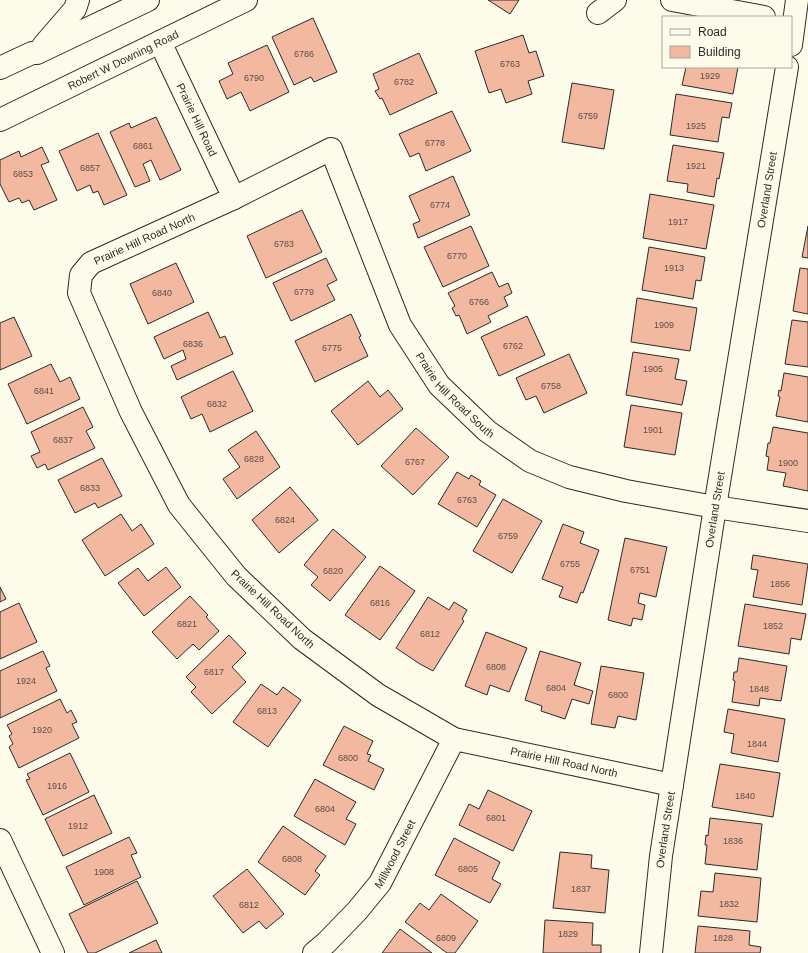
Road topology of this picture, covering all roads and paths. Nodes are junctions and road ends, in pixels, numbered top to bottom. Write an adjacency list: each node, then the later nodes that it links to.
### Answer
1 (78, 0): 10 (street)
2 (148, 0): 10 (street)
3 (246, 0): 9 (street, Robert W Downing Road)
4 (672, 0): 6 (street)
5 (797, 0): 7 (street)
6 (759, 16)
7 (793, 22): 8 (street)
8 (792, 34)
9 (160, 42): 13 (street, Robert W Downing Road); 14 (street, Prairie Hill Road)
10 (37, 53): 11 (street)
11 (0, 68)
12 (787, 68): 15 (street, Overland Street)
13 (0, 120)
14 (234, 198): 15 (street, Prairie Hill Road South); 17 (street, Prairie Hill Road North)
15 (715, 508): 16 (street, Prairie Hill Road South); 18 (street, Overland Street)
16 (808, 521)
17 (454, 739): 18 (street, Prairie Hill Road North); 21 (street, Millwood Street)
18 (672, 785): 22 (street, Overland Street)
19 (0, 840): 20 (street)
20 (53, 953)
21 (314, 953)
22 (651, 953)

